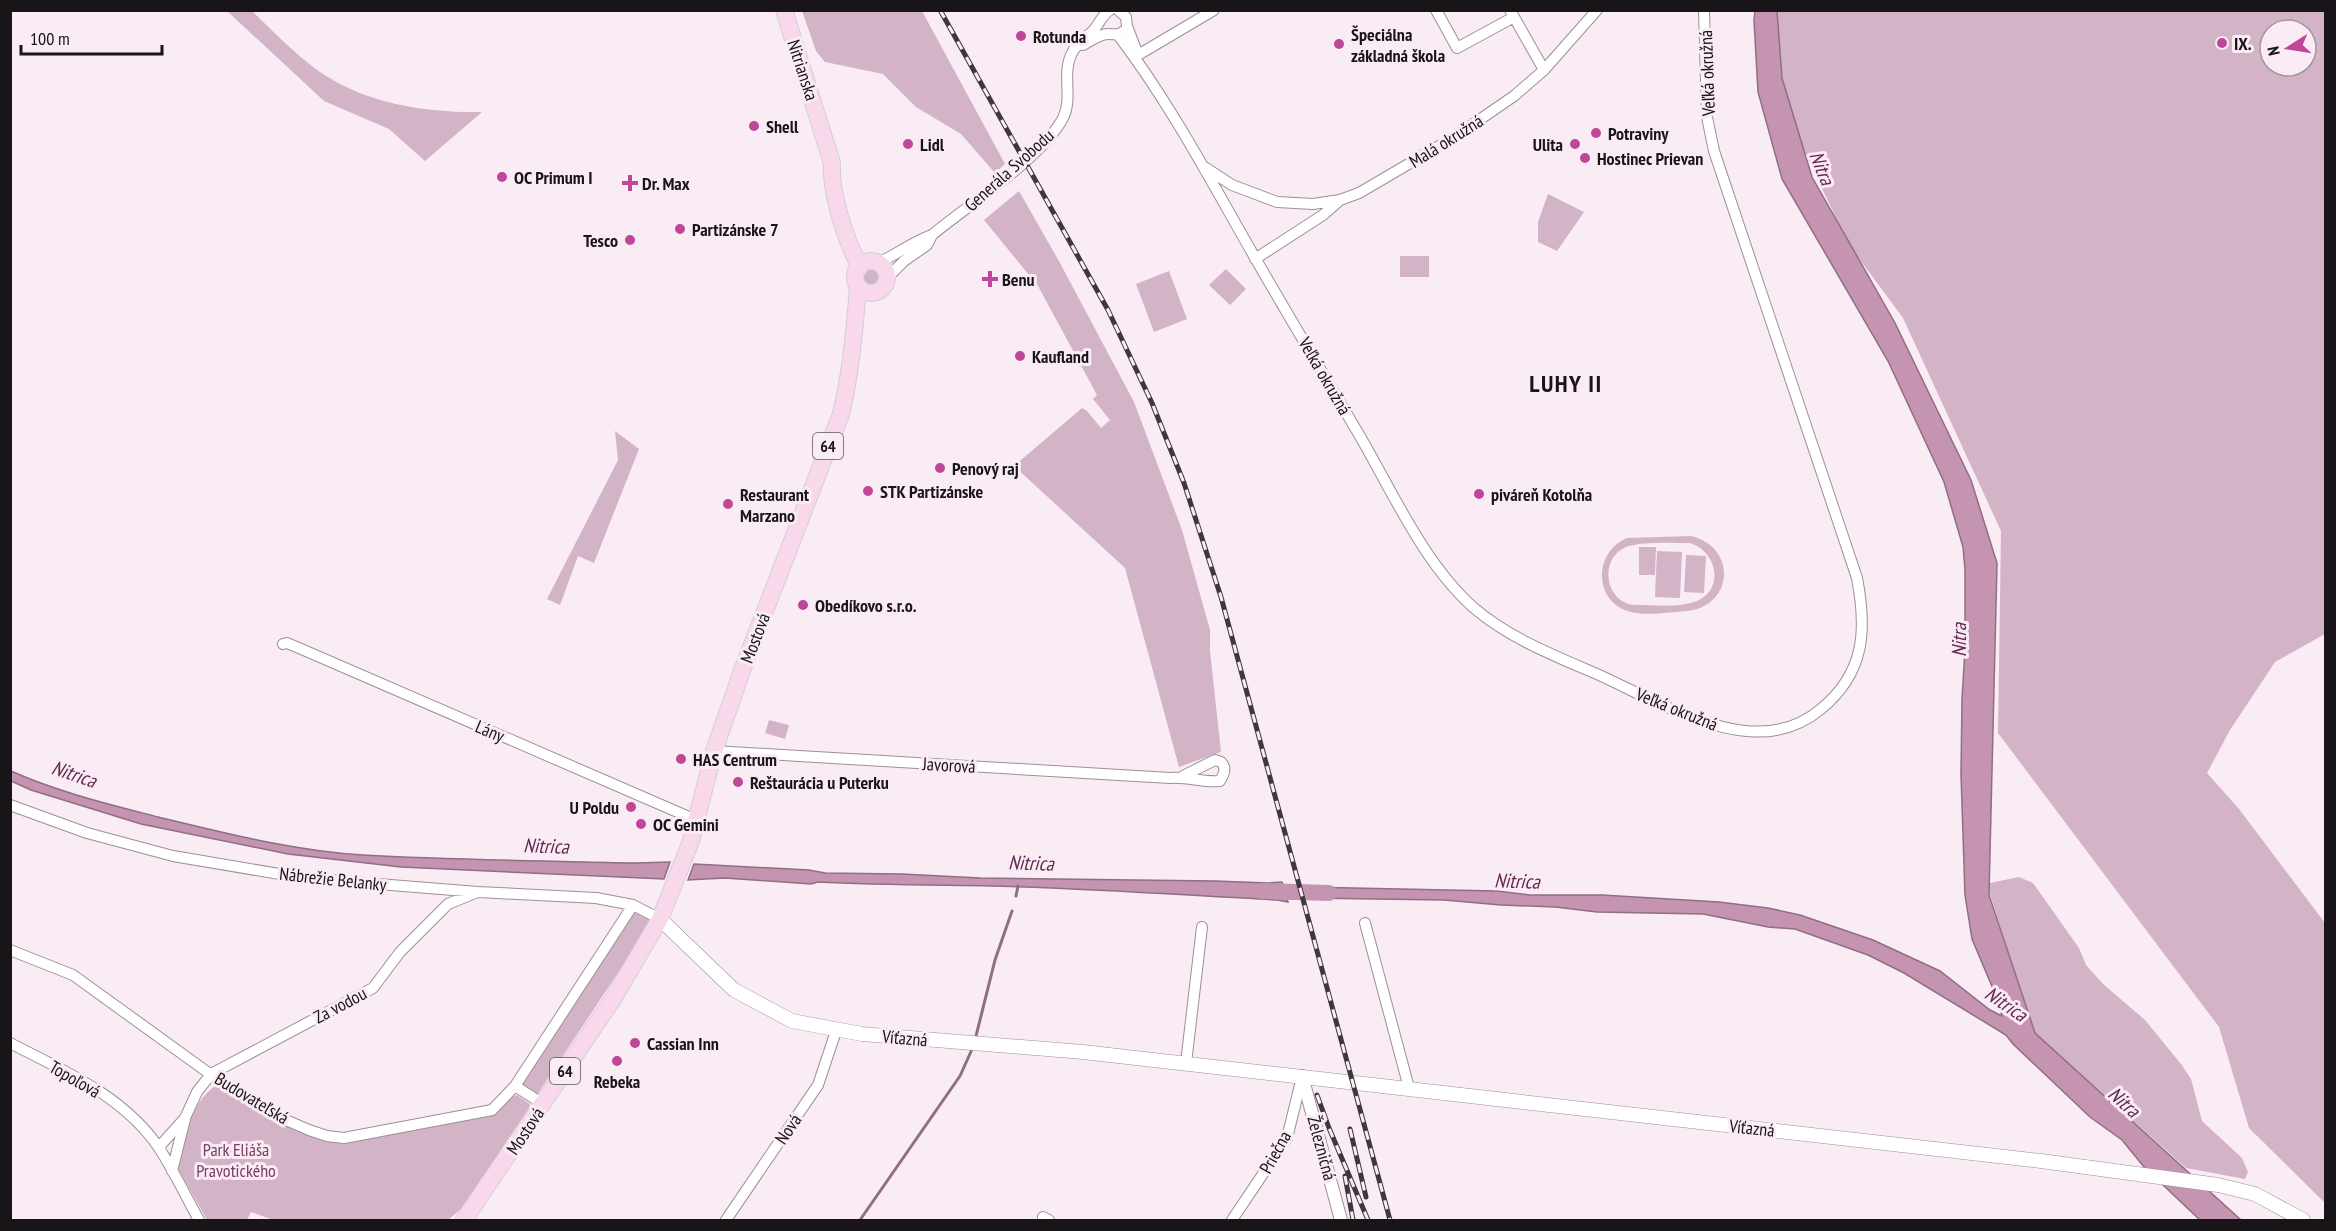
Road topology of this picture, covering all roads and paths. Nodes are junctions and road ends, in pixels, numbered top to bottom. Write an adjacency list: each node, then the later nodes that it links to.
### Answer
1 (784, 10): 19 (main road, Nitrianska)
2 (1118, 10): 9 (street)
3 (1214, 10): 12 (street)
4 (1436, 10): 8 (street)
5 (1597, 10): 14 (street, Malá okružná)
6 (1704, 10): 18 (street, Veľká okružná)
7 (1105, 14): 10 (street); 11 (street)
8 (1512, 14): 14 (street)
9 (1126, 26): 10 (street); 12 (street)
10 (1113, 34): 11 (street); 13 (street)
11 (1072, 53): 17 (street, Generála Svobodu)
12 (1138, 55): 13 (street)
13 (1143, 67): 15 (street)
14 (1544, 70): 16 (street, Malá okružná)
15 (1203, 166): 16 (street, Malá okružná); 18 (street, Veľká okružná)
16 (1340, 200): 18 (street, Malá okružná)
17 (932, 235): 19 (street, Generála Svobodu); 20 (street, Generála Svobodu)
18 (1255, 259)
19 (869, 264): 20 (main road); 21 (main road, 64)
20 (887, 278): 21 (main road)
21 (865, 290): 23 (main road, Mostová / 64)
22 (283, 644): 26 (street, Lány)
23 (714, 751): 24 (street, Javorová); 26 (main road, Mostová / 64)
24 (1184, 776)
25 (10, 806): 27 (street, Nábrežie Belanky)
26 (696, 820): 29 (main road, Mostová / 64)
27 (478, 892): 28 (street, Nábrežie Belanky); 36 (street, Za vodou)
28 (633, 905): 29 (street, Nábrežie Belanky); 38 (street, Budovateľská)
29 (660, 919): 33 (main road, Víťazná); 40 (main road, Mostová / 64)
30 (1365, 923): 39 (street)
31 (1202, 927): 35 (street)
32 (10, 950): 36 (street, Budovateľská)
33 (836, 1031): 35 (main road, Víťazná); 46 (street, Nová)
34 (10, 1043): 42 (street, Topoľová)
35 (1186, 1064): 37 (main road, Víťazná)
36 (211, 1074): 38 (street, Budovateľská); 41 (street)
37 (1302, 1076): 39 (main road, Víťazná); 47 (street, Priečna); 48 (street, Železničná)
38 (515, 1086): 40 (street)
39 (1408, 1088): 49 (main road, Víťazná)
40 (543, 1104): 44 (main road, Mostová / 64)
41 (185, 1118): 42 (street); 43 (street)
42 (159, 1147): 43 (street, Topoľová)
43 (172, 1171): 45 (street, Topoľová)
44 (465, 1220)
45 (199, 1221)
46 (726, 1221)
47 (1232, 1221)
48 (1341, 1221)
49 (2303, 1221)

